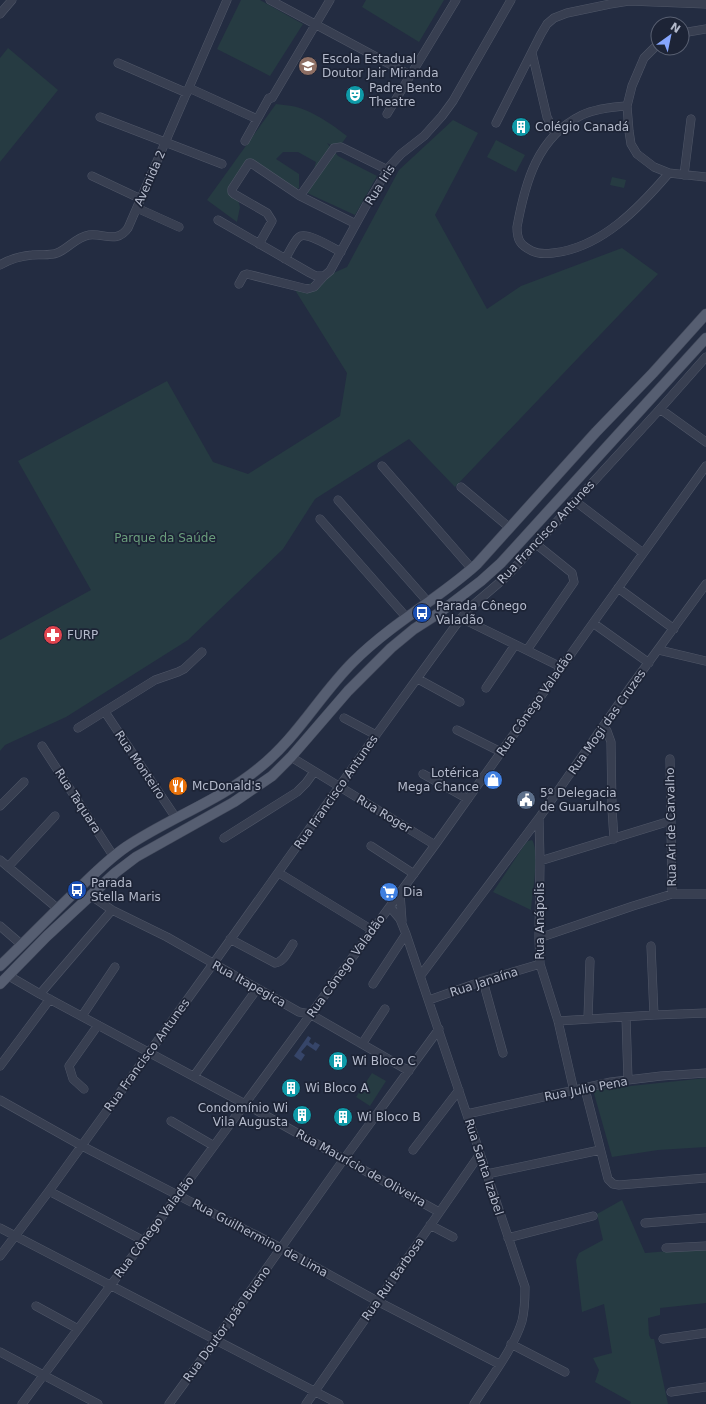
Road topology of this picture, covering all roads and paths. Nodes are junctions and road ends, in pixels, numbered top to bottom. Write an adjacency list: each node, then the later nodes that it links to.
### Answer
1 (12, 0): 8 (street)
2 (227, 0): 16 (street, Avenida 2)
3 (270, 0): 9 (street)
4 (330, 0): 9 (street)
5 (456, 0): 15 (street)
6 (511, 0): 27 (street, Rua Iris)
7 (706, 4): 13 (street)
8 (0, 14)
9 (316, 26): 15 (street); 20 (street)
10 (706, 29): 11 (street)
11 (690, 32)
12 (650, 51): 17 (street)
13 (532, 53): 22 (street); 23 (street)
14 (118, 63): 16 (street)
15 (410, 75): 18 (street)
16 (188, 90): 20 (street); 25 (street, Avenida 2)
17 (626, 106): 23 (street); 28 (street)
18 (387, 114)
19 (100, 117): 25 (street)
20 (257, 119): 24 (street)
21 (691, 119): 29 (street)
22 (496, 123)
23 (555, 134): 28 (street)
24 (244, 141)
25 (165, 142): 26 (street); 33 (street, Avenida 2)
26 (222, 164)
27 (388, 170): 32 (street); 36 (street, Rua Iris)
28 (669, 173): 29 (street)
29 (684, 175): 31 (street)
30 (92, 176): 33 (street)
31 (706, 177)
32 (300, 196): 36 (street); 38 (street)
33 (141, 199): 34 (street, Avenida 2)
34 (136, 208): 37 (street); 41 (street, Avenida 2)
35 (218, 220): 38 (street)
36 (356, 224): 39 (street, Rua Iris)
37 (179, 227)
38 (259, 244): 40 (street)
39 (340, 252): 40 (street); 42 (street, Rua Iris)
40 (285, 259): 42 (street)
41 (0, 265)
42 (324, 276): 43 (street, Rua Iris)
43 (239, 284)
44 (706, 314): 51 (main road)
45 (706, 338): 53 (main road)
46 (706, 356): 47 (street, Rua Francisco Antunes)
47 (660, 409): 48 (street); 55 (street, Rua Francisco Antunes)
48 (706, 442)
49 (382, 466): 60 (street)
50 (706, 466): 59 (street, Rua Cônego Valadão)
51 (553, 480): 53 (main road); 57 (main road)
52 (461, 487): 57 (street)
53 (566, 491): 86 (main road)
54 (338, 500): 63 (street)
55 (575, 501): 58 (street, Rua Francisco Antunes); 59 (street)
56 (320, 519): 64 (street)
57 (510, 528): 60 (main road)
58 (536, 544): 65 (street, Rua Francisco Antunes); 69 (street)
59 (643, 553): 62 (street, Rua Cônego Valadão)
60 (472, 569): 63 (main road)
61 (706, 584): 67 (street, Rua Mogi das Cruzes)
62 (618, 588): 66 (street, Rua Cônego Valadão); 67 (street)
63 (428, 602): 64 (main road)
64 (406, 618): 95 (main road)
65 (461, 618): 68 (street); 75 (street, Rua Francisco Antunes)
66 (593, 623): 73 (street); 74 (street, Rua Cônego Valadão)
67 (674, 629): 70 (street, Rua Mogi das Cruzes)
68 (515, 645): 69 (street); 76 (street)
69 (526, 650): 74 (street)
70 (659, 650): 72 (street); 73 (street, Rua Mogi das Cruzes)
71 (202, 652): 78 (street)
72 (706, 661)
73 (649, 663): 80 (street, Rua Mogi das Cruzes)
74 (561, 667): 85 (street, Rua Cônego Valadão)
75 (418, 679): 77 (street); 83 (street, Rua Francisco Antunes)
76 (486, 688)
77 (460, 702)
78 (105, 712): 81 (street); 95 (street, Rua Monteiro)
79 (344, 718): 83 (street)
80 (604, 727): 96 (street, Rua Mogi das Cruzes); 99 (street)
81 (78, 728)
82 (457, 730): 85 (street)
83 (376, 735): 91 (street, Rua Francisco Antunes)
84 (42, 746): 102 (street, Rua Taquara)
85 (501, 752): 92 (street, Rua Cônego Valadão)
86 (291, 758): 88 (street, Rua Roger); 111 (main road)
87 (670, 759): 97 (street, Rua Ari de Carvalho)
88 (314, 772): 91 (street, Rua Roger); 98 (street)
89 (423, 774): 92 (street)
90 (24, 782): 93 (street)
91 (340, 787): 100 (street, Rua Roger); 106 (street, Rua Francisco Antunes)
92 (468, 799): 100 (street, Rua Cônego Valadão)
93 (0, 806)
94 (55, 816): 105 (street)
95 (176, 818): 102 (main road)
96 (539, 818): 104 (street, Rua Anápolis); 129 (street, Rua Mogi das Cruzes)
97 (670, 821): 99 (street); 109 (street, Rua Ari de Carvalho)
98 (224, 838)
99 (614, 839): 104 (street)
100 (435, 845): 107 (street, Rua Cônego Valadão)
101 (371, 846): 107 (street)
102 (114, 857): 113 (main road)
103 (0, 860): 105 (street)
104 (540, 861): 119 (street, Rua Anápolis)
105 (8, 867): 113 (street)
106 (279, 873): 117 (street); 120 (street, Rua Francisco Antunes)
107 (414, 874): 108 (street, Rua Cônego Valadão)
108 (400, 893): 112 (street, Rua Cônego Valadão); 115 (street, Rua Santa Izabel)
109 (672, 894): 110 (street); 119 (street)
110 (706, 894)
111 (90, 895): 114 (street, Rua Itapegica); 130 (main road)
112 (390, 907): 115 (street, Rua Santa Izabel); 117 (street, Rua Cônego Valadão)
113 (58, 908): 122 (main road)
114 (112, 910): 125 (street, Rua Itapegica); 135 (street)
115 (402, 924): 118 (street, Rua Santa Izabel)
116 (0, 926): 122 (street)
117 (372, 930): 140 (street, Rua Cônego Valadão)
118 (406, 934): 129 (street, Rua Santa Izabel); 133 (street)
119 (539, 938): 126 (street, Rua Anápolis)
120 (230, 939): 121 (street); 125 (street, Rua Francisco Antunes)
121 (292, 944)
122 (22, 945): 127 (main road)
123 (651, 946): 141 (street)
124 (590, 961): 144 (street)
125 (213, 964): 134 (street, Rua Itapegica); 149 (street, Rua Francisco Antunes)
126 (540, 964): 131 (street, Rua Janaína); 145 (street, Rua Anápolis)
127 (0, 966)
128 (115, 967): 142 (street)
129 (421, 975): 137 (street, Rua Santa Izabel)
130 (9, 976): 132 (main road); 135 (street, Rua Maurício de Oliveira)
131 (483, 981): 137 (street, Rua Janaína); 150 (street)
132 (0, 984)
133 (373, 984)
134 (257, 989): 140 (street, Rua Itapegica); 154 (street)
135 (40, 994): 136 (street, Rua Maurício de Oliveira)
136 (50, 999): 142 (street, Rua Maurício de Oliveira); 151 (street)
137 (429, 1000): 147 (street, Rua Santa Izabel)
138 (385, 1010): 148 (street)
139 (706, 1013): 141 (street)
140 (310, 1014): 148 (street, Rua Itapegica); 161 (street, Rua Cônego Valadão)
141 (654, 1015): 143 (street)
142 (82, 1016): 146 (street, Rua Maurício de Oliveira)
143 (626, 1017): 144 (street); 155 (street)
144 (588, 1018): 145 (street)
145 (558, 1021): 159 (street, Rua Anápolis)
146 (98, 1025): 149 (street, Rua Maurício de Oliveira); 156 (street)
147 (439, 1029): 152 (street, Rua Doutor João Bueno); 158 (street, Rua Santa Izabel)
148 (362, 1044): 152 (street, Rua Itapegica)
149 (149, 1052): 154 (street, Rua Maurício de Oliveira); 164 (street, Rua Francisco Antunes)
150 (503, 1054)
151 (0, 1066)
152 (409, 1071): 169 (street, Rua Doutor João Bueno)
153 (706, 1073): 155 (street, Rua Julio Pena)
154 (194, 1076): 161 (street, Rua Maurício de Oliveira)
155 (628, 1080): 157 (street, Rua Julio Pena)
156 (84, 1089)
157 (585, 1089): 159 (street, Rua Julio Pena); 167 (street)
158 (459, 1090): 162 (street, Rua Santa Izabel); 166 (street)
159 (574, 1091): 162 (street, Rua Julio Pena)
160 (0, 1100): 164 (street, Rua Guilhermino de Lima)
161 (245, 1104): 165 (street, Rua Cônego Valadão); 169 (street, Rua Maurício de Oliveira)
162 (467, 1114): 168 (street, Rua Santa Izabel)
163 (171, 1121): 165 (street)
164 (82, 1146): 172 (street, Rua Francisco Antunes); 173 (street, Rua Guilhermino de Lima)
165 (214, 1146): 173 (street, Rua Cônego Valadão)
166 (413, 1150)
167 (600, 1150): 170 (street); 171 (street)
168 (480, 1154): 170 (street, Rua Santa Izabel); 174 (street, Rua Rui Barbosa)
169 (344, 1159): 174 (street, Rua Maurício de Oliveira); 185 (street, Rua Doutor João Bueno)
170 (487, 1174): 182 (street, Rua Santa Izabel)
171 (706, 1178)
172 (49, 1191): 180 (street, Rua Francisco Antunes); 183 (street)
173 (178, 1195): 183 (street, Rua Cônego Valadão); 185 (street, Rua Guilhermino de Lima)
174 (439, 1212): 178 (street, Rua Rui Barbosa)
175 (593, 1216): 182 (street)
176 (706, 1218): 177 (street)
177 (645, 1222)
178 (430, 1225): 181 (street); 189 (street, Rua Rui Barbosa)
179 (0, 1228): 180 (street)
180 (15, 1236): 187 (street, Rua Francisco Antunes); 188 (street)
181 (453, 1237)
182 (508, 1238): 195 (street, Rua Santa Izabel)
183 (144, 1241): 188 (street, Rua Cônego Valadão)
184 (706, 1246): 186 (street)
185 (281, 1248): 189 (street, Rua Guilhermino de Lima); 194 (street, Rua Doutor João Bueno)
186 (666, 1248)
187 (0, 1256)
188 (110, 1286): 191 (street, Rua Cônego Valadão); 194 (street)
189 (377, 1301): 197 (street, Rua Guilhermino de Lima); 201 (street, Rua Rui Barbosa)
190 (36, 1306): 191 (street)
191 (78, 1329): 199 (street, Rua Cônego Valadão)
192 (706, 1332): 193 (street)
193 (663, 1339)
194 (215, 1341): 201 (street); 205 (street, Rua Doutor João Bueno)
195 (511, 1344): 197 (street, Rua Santa Izabel); 198 (street)
196 (0, 1352): 199 (street)
197 (499, 1364): 208 (street, Rua Santa Izabel)
198 (565, 1372)
199 (44, 1375): 203 (street, Rua Cônego Valadão); 204 (street)
200 (706, 1387): 202 (street)
201 (315, 1391): 206 (street, Rua Rui Barbosa); 207 (street)
202 (671, 1392)
203 (22, 1404)
204 (98, 1404)
205 (169, 1404)
206 (306, 1404)
207 (339, 1404)
208 (474, 1404)

